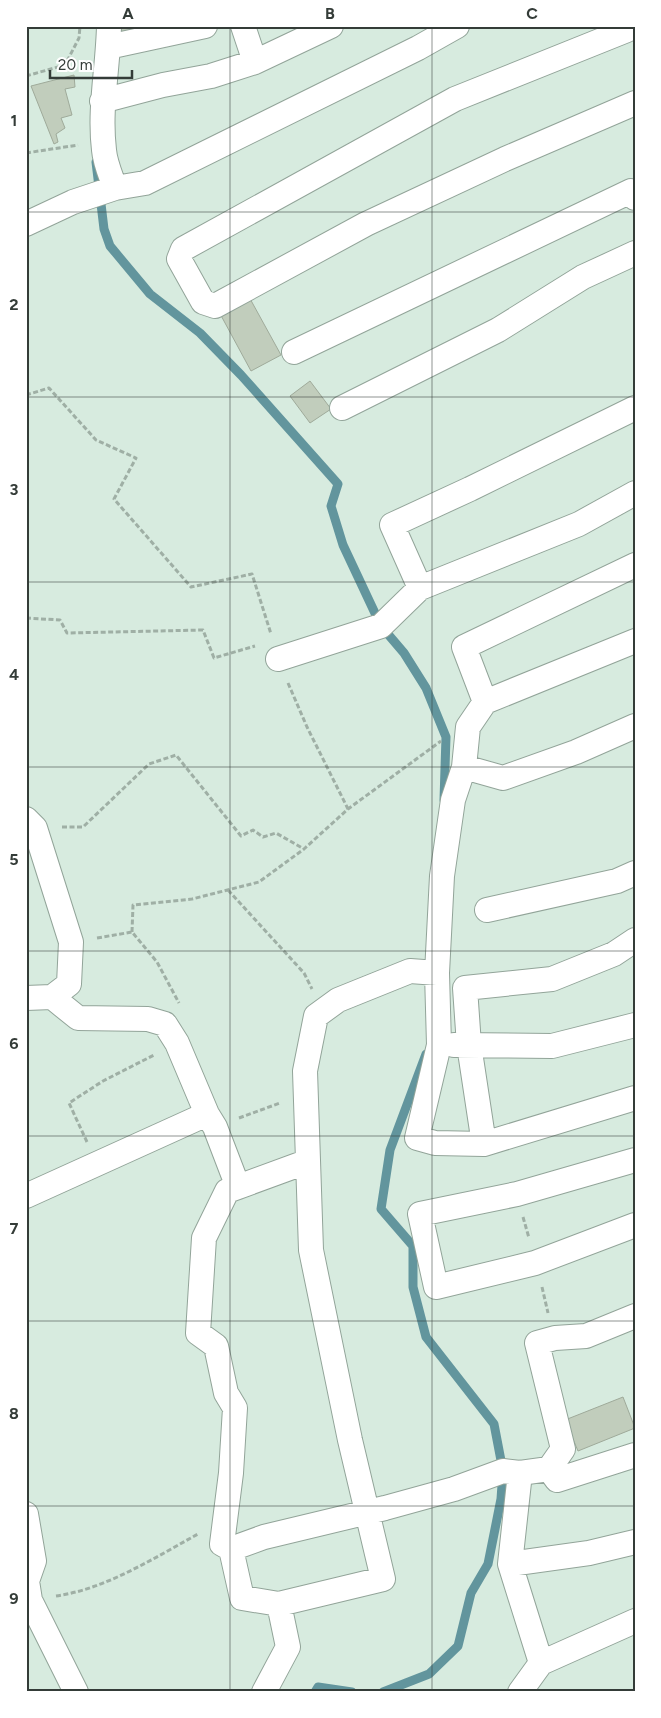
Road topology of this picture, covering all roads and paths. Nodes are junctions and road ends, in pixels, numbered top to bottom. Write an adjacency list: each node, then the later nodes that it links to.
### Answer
1 (80, 26): 9 (path)
2 (205, 26): 7 (street)
3 (243, 26): 8 (street)
4 (331, 26): 8 (street)
5 (457, 26): 14 (street)
6 (629, 34): 11 (street)
7 (108, 37): 10 (street)
8 (255, 62): 10 (street)
9 (26, 76)
10 (102, 101): 14 (street)
11 (635, 103)
12 (26, 153): 13 (path)
13 (80, 154)
14 (115, 188): 16 (street)
15 (635, 198): 18 (street)
16 (26, 224)
17 (635, 253): 20 (street)
18 (294, 352)
19 (26, 395): 27 (path)
20 (342, 408)
21 (635, 408): 24 (street)
22 (635, 493): 24 (street)
23 (635, 565): 28 (street)
24 (420, 588): 27 (street)
25 (26, 618): 27 (path)
26 (635, 641): 28 (street)
27 (276, 650): 32 (path)
28 (485, 702): 30 (street)
29 (635, 726): 31 (street)
30 (468, 728): 31 (street); 32 (path)
31 (464, 766): 41 (street)
32 (348, 809): 34 (path)
33 (31, 823): 34 (path); 40 (street)
34 (304, 849): 36 (path)
35 (635, 873): 37 (street)
36 (228, 890): 38 (path); 44 (path)
37 (487, 910)
38 (132, 932): 40 (path); 46 (path)
39 (635, 940): 48 (street)
40 (72, 942): 42 (street)
41 (437, 973): 44 (street); 47 (street)
42 (52, 996): 43 (street); 46 (street)
43 (26, 998)
44 (324, 1011): 49 (street)
45 (635, 1025): 48 (street)
46 (171, 1034): 51 (street); 55 (path)
47 (439, 1045): 48 (street); 52 (street)
48 (468, 1045): 52 (street)
49 (305, 1094): 51 (path); 54 (street)
50 (635, 1098): 52 (street)
51 (211, 1120): 55 (street); 56 (street)
52 (484, 1144)
53 (635, 1160): 58 (street)
54 (306, 1162): 56 (street); 63 (street)
55 (96, 1163): 57 (street)
56 (238, 1187): 65 (street)
57 (26, 1196)
58 (635, 1225)
59 (635, 1316): 61 (street)
60 (635, 1455): 61 (street)
61 (549, 1469): 62 (street)
62 (520, 1473): 63 (street); 68 (street)
63 (369, 1512): 67 (street); 70 (street)
64 (26, 1514): 69 (street)
65 (225, 1519): 67 (street); 69 (path)
66 (635, 1542): 68 (street)
67 (231, 1549): 70 (street)
68 (510, 1564): 72 (street)
69 (30, 1600): 73 (street)
70 (280, 1604): 74 (street)
71 (635, 1621): 72 (street)
72 (541, 1663): 75 (street)
73 (76, 1692)
74 (264, 1692)
75 (520, 1692)

